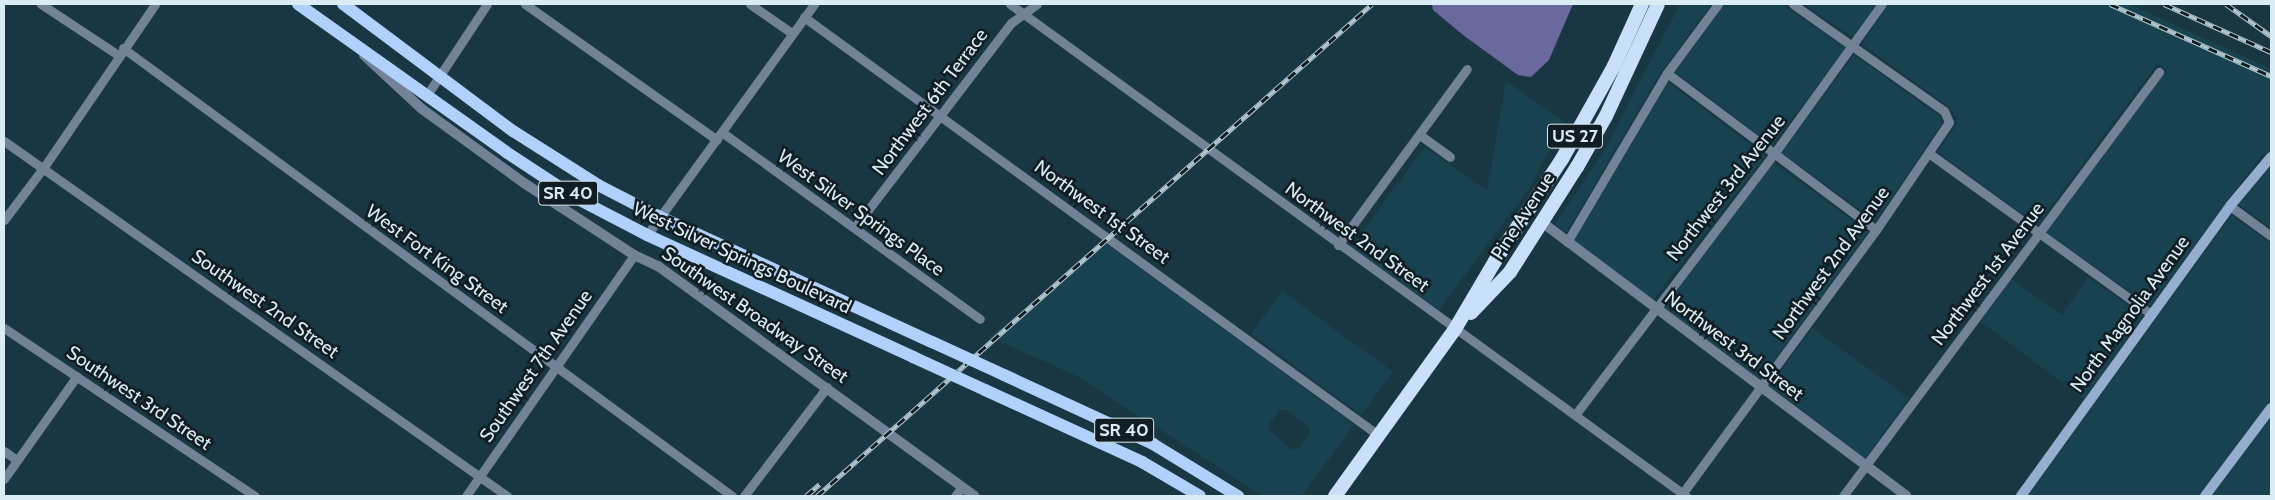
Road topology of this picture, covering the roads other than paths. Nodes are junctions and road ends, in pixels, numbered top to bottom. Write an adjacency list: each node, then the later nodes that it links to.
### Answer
1 (42, 4): 21 (street, West Fort King Street)
2 (155, 4): 21 (street)
3 (298, 4): 19 (main road, West Silver Springs Boulevard / SR 40)
4 (343, 4): 25 (main road, West Silver Springs Boulevard / SR 40)
5 (487, 4): 25 (street)
6 (525, 4): 29 (street, West Silver Springs Place)
7 (750, 4): 18 (street)
8 (814, 4): 17 (street)
9 (1010, 4): 16 (street, Northwest 2nd Street)
10 (1037, 4): 16 (street, Northwest 6th Terrace)
11 (1642, 4): 52 (highway, Pine Avenue / US 27)
12 (1658, 4): 39 (highway, Pine Avenue / US 27)
13 (1718, 4): 24 (street)
14 (1793, 4): 20 (street)
15 (1882, 4): 20 (street, Northwest 3rd Avenue)
16 (1023, 13): 27 (street, Northwest 6th Terrace); 46 (street, Northwest 2nd Street)
17 (804, 17): 18 (street); 27 (street, Northwest 1st Street)
18 (793, 34): 29 (street)
19 (348, 39): 26 (main road, West Silver Springs Boulevard / SR 40); 47 (street, Southwest Broadway Street)
20 (1854, 46): 31 (street, Northwest 2nd Avenue); 32 (street, Northwest 3rd Avenue)
21 (120, 51): 35 (street); 53 (street, West Fort King Street)
22 (1467, 69): 28 (street)
23 (2159, 72): 42 (street, Northwest 1st Avenue)
24 (1667, 74): 32 (street); 45 (street)
25 (438, 76): 26 (street); 37 (main road, West Silver Springs Boulevard / SR 40)
26 (427, 95): 43 (main road, West Silver Springs Boulevard / SR 40)
27 (941, 114): 40 (street, Northwest 6th Terrace); 59 (street, Northwest 1st Street)
28 (1420, 134): 33 (street); 46 (street)
29 (720, 136): 37 (street); 40 (street, West Silver Springs Place)
30 (4, 141): 35 (street, Southwest 2nd Street)
31 (1930, 154): 41 (street, Northwest 2nd Avenue); 42 (street)
32 (1773, 155): 41 (street); 48 (street, Northwest 3rd Avenue)
33 (1450, 157)
34 (2271, 157): 36 (main road, North Magnolia Avenue)
35 (44, 167): 38 (street); 63 (street, Southwest 2nd Street)
36 (2230, 206): 44 (street); 49 (main road, North Magnolia Avenue)
37 (660, 217): 43 (street); 75 (main road, West Silver Springs Boulevard / SR 40, bridge)
38 (4, 220)
39 (1543, 223): 45 (street, Northwest 3rd Street); 52 (highway, Pine Avenue / US 27)
40 (855, 228): 50 (street, West Silver Springs Place)
41 (1876, 230): 56 (street, Northwest 2nd Avenue)
42 (2038, 234): 49 (street); 62 (street, Northwest 1st Avenue)
43 (647, 235): 74 (main road, West Silver Springs Boulevard / SR 40, bridge)
44 (2271, 236)
45 (1567, 242): 48 (street, Northwest 3rd Street)
46 (1338, 245): 52 (street, Northwest 2nd Street)
47 (634, 255): 53 (street, Southwest 7th Avenue); 55 (street, Southwest Broadway Street)
48 (1654, 308): 56 (street, Northwest 3rd Street); 58 (street, Northwest 3rd Avenue)
49 (2151, 314): 79 (main road, North Magnolia Avenue)
50 (980, 319)
51 (4, 328): 54 (street, Southwest 3rd Street)
52 (1455, 329): 58 (street, Northwest 2nd Street); 59 (highway, Pine Avenue / US 27)
53 (555, 366): 63 (street, Southwest 7th Avenue); 70 (street, West Fort King Street)
54 (77, 376): 61 (street); 67 (street, Southwest 3rd Street)
55 (827, 387): 65 (street, Southwest Broadway Street); 71 (street)
56 (1761, 388): 62 (street, Northwest 3rd Street); 66 (street, Northwest 2nd Avenue)
57 (2271, 408): 80 (main road)
58 (1575, 414): 66 (street, Northwest 2nd Street)
59 (1378, 436): 76 (highway, Pine Avenue / US 27)
60 (4, 451): 61 (street)
61 (17, 460): 64 (street)
62 (1865, 467): 77 (street, Northwest 1st Avenue); 78 (street, Northwest 3rd Street)
63 (480, 476): 68 (street, Southwest 7th Avenue); 69 (street, Southwest 2nd Street)
64 (4, 479)
65 (962, 487): 72 (street); 73 (street, Southwest Broadway Street)
66 (1684, 495)
67 (255, 496)
68 (466, 496)
69 (507, 496)
70 (732, 496)
71 (744, 496)
72 (955, 496)
73 (974, 496)
74 (1200, 496)
75 (1238, 496)
76 (1335, 496)
77 (1844, 496)
78 (1906, 496)
79 (2021, 496)
80 (2205, 496)

